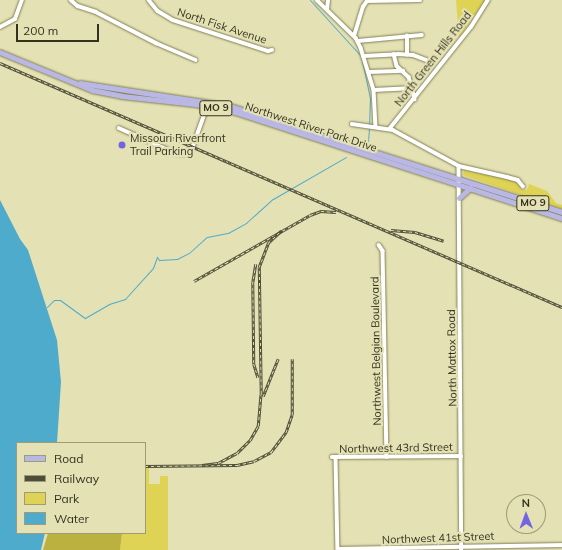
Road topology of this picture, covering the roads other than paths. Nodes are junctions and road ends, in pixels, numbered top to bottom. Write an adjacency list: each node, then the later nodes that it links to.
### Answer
1 (22, 0): 9 (street)
2 (71, 0): 19 (street)
3 (150, 0): 14 (street, North Fisk Avenue)
4 (317, 0): 8 (street)
5 (328, 0): 8 (street)
6 (420, 0): 11 (street)
7 (488, 0): 25 (street, North Green Hills Road)
8 (327, 10): 11 (street)
9 (0, 27)
10 (422, 35): 12 (street)
11 (354, 36): 13 (street)
12 (407, 36): 13 (street); 17 (street)
13 (358, 41): 18 (street)
14 (272, 50)
15 (0, 52): 26 (main road, Northwest River Park Drive / MO 9)
16 (394, 54): 17 (street); 18 (street); 21 (street)
17 (407, 55): 20 (street)
18 (364, 56): 22 (street)
19 (196, 60)
20 (427, 60)
21 (403, 71): 22 (street); 23 (street)
22 (369, 72): 24 (street)
23 (413, 88): 24 (street); 25 (street)
24 (374, 90): 28 (street)
25 (415, 99): 30 (street, North Green Hills Road)
26 (208, 104): 29 (street); 31 (main road, Northwest River Park Drive / MO 9); 32 (main road, Northwest River Park Drive / MO 9)
27 (352, 124): 28 (street)
28 (374, 126): 30 (street)
29 (119, 128)
30 (392, 129): 34 (street)
31 (327, 136): 32 (main road); 33 (main road, Northwest River Park Drive / MO 9)
32 (325, 142): 33 (main road, Northwest River Park Drive / MO 9)
33 (380, 156): 35 (main road, Northwest River Park Drive / MO 9)
34 (459, 166): 35 (street, North Mattox Road); 36 (street)
35 (459, 182): 37 (main road, Northwest River Park Drive / MO 9); 38 (street, North Mattox Road); 39 (main road, Northwest River Park Drive / MO 9)
36 (523, 186)
37 (470, 188): 38 (main road); 40 (main road, Northwest River Park Drive / MO 9)
38 (459, 198): 42 (street, North Mattox Road)
39 (562, 212)
40 (562, 218)
41 (380, 245): 43 (street, Northwest Belgian Boulevard)
42 (461, 456): 43 (street, Northwest 43rd Street); 45 (street, North Mattox Road)
43 (387, 457): 46 (street, Northwest 43rd Street)
44 (562, 545): 45 (street, Northwest 41st Street)
45 (462, 548): 46 (street, Northwest 41st Street)
46 (338, 550)

